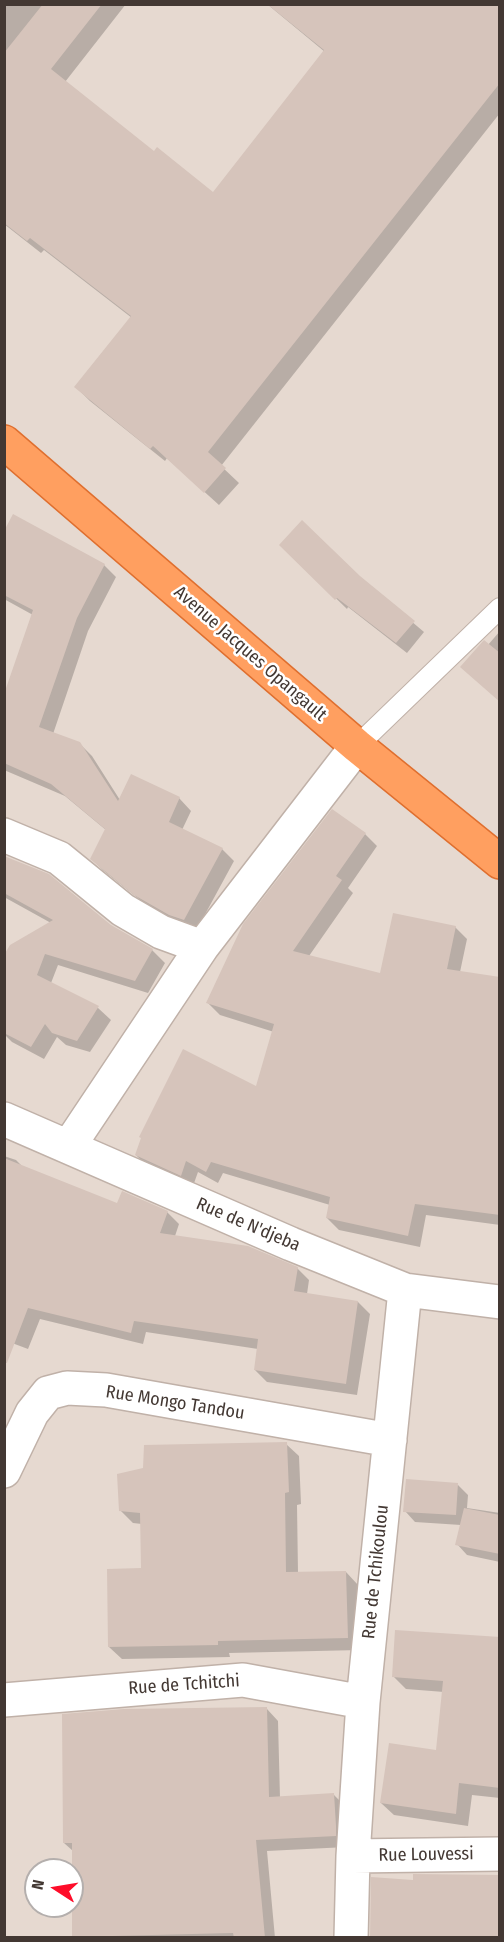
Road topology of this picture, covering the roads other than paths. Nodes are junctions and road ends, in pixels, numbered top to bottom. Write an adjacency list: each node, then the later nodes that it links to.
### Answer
1 (4, 442): 3 (highway, Avenue Jacques Opangault)
2 (500, 608): 3 (lane)
3 (357, 746): 5 (highway, Avenue Jacques Opangault); 6 (street)
4 (4, 835): 6 (street)
5 (500, 862)
6 (202, 947): 8 (street)
7 (4, 1119): 8 (street, Rue de N'djeba)
8 (69, 1146): 9 (street, Rue de N'djeba)
9 (405, 1290): 10 (street, Rue de N'djeba); 11 (street, Rue de Tchikoulou)
10 (500, 1302)
11 (390, 1440): 12 (street, Rue Mongo Tandou); 14 (street, Rue de Tchikoulou)
12 (4, 1471)
13 (4, 1700): 14 (street, Rue de Tchitchi)
14 (363, 1702): 16 (street, Rue de Tchikoulou)
15 (500, 1854): 16 (street, Rue Louvessi)
16 (353, 1856): 17 (street, Rue de Tchikoulou)
17 (351, 1938)

